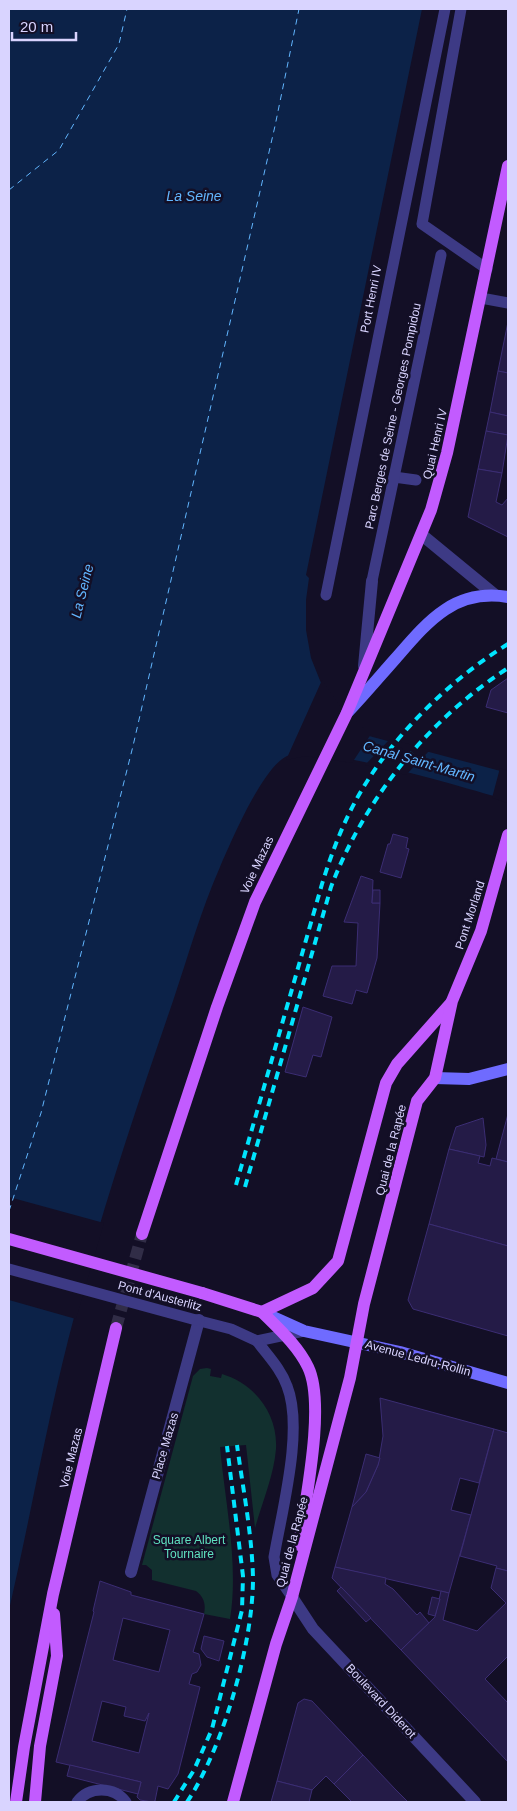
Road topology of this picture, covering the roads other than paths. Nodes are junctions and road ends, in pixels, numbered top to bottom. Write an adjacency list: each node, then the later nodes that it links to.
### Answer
1 (445, 9): 13 (lane, Port Henri IV)
2 (461, 9): 5 (lane)
3 (508, 166): 5 (main road, Quai Henri IV)
4 (441, 255): 8 (lane, Parc Berges de Seine - Georges Pompidou)
5 (487, 269): 6 (main road, Quai Henri IV)
6 (481, 298): 7 (lane); 10 (main road, Quai Henri IV)
7 (508, 303)
8 (394, 478): 9 (lane); 11 (lane, Parc Berges de Seine - Georges Pompidou)
9 (416, 480)
10 (422, 535): 12 (street); 15 (main road, Quai Henri IV)
11 (372, 581): 15 (street)
12 (495, 594): 14 (main road, Voie Mazas); 16 (main road, Voie Mazas)
13 (326, 596)
14 (508, 597)
15 (364, 666): 16 (main road, Quai Henri IV)
16 (346, 715): 21 (main road, Voie Mazas)
17 (507, 838): 18 (main road, Pont Morland)
18 (452, 1001): 20 (main road, Quai de la Rapée); 24 (main road, Quai de la Rapée)
19 (508, 1069): 20 (main road)
20 (435, 1078): 31 (main road, Quai de la Rapée)
21 (142, 1234)
22 (9, 1239): 24 (main road, Pont d'Austerlitz, bridge)
23 (9, 1269): 25 (lane, Pont d'Austerlitz, bridge)
24 (262, 1312): 27 (main road, Pont d'Austerlitz); 28 (main road, Quai de la Rapée)
25 (197, 1320): 30 (lane, Pont d'Austerlitz); 33 (street, Place Mazas)
26 (116, 1328): 34 (main road, Voie Mazas)
27 (304, 1332): 28 (lane, Pont d'Austerlitz); 29 (main road, Pont d'Austerlitz)
28 (285, 1335): 30 (lane, Pont d'Austerlitz); 35 (main road, Quai de la Rapée)
29 (327, 1336): 31 (main road, Avenue Ledru-Rollin)
30 (257, 1341): 35 (lane, Quai de la Rapée)
31 (357, 1343): 32 (main road, Avenue Ledru-Rollin); 35 (main road, Quai de la Rapée)
32 (508, 1383)
33 (131, 1572)
34 (53, 1594): 36 (main road); 37 (main road)
35 (292, 1597): 40 (main road, Quai de la Rapée); 41 (street, Boulevard Diderot)
36 (16, 1802)
37 (35, 1802)
38 (77, 1802): 39 (lane)
39 (126, 1802)
40 (233, 1802)
41 (475, 1802)

